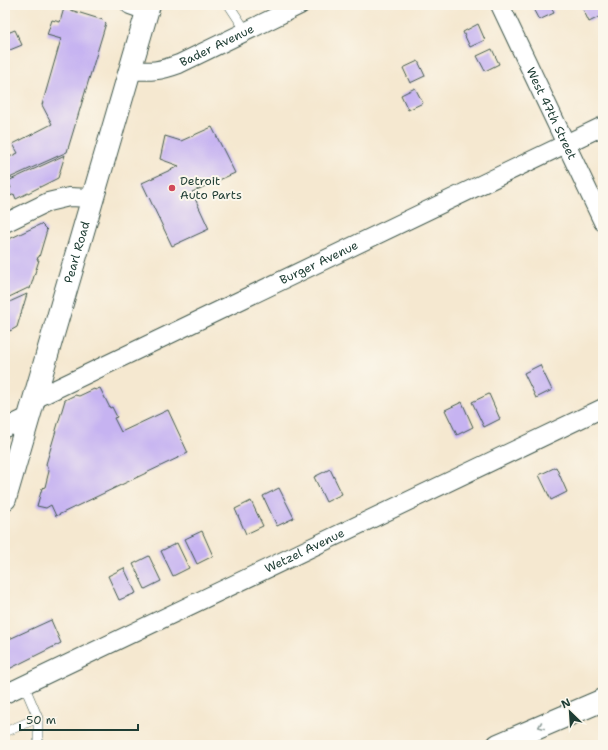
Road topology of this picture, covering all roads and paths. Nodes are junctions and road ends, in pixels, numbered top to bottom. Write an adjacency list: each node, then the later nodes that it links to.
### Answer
1 (230, 5): 5 (lane)
2 (300, 5): 5 (street, Bader Avenue)
3 (500, 5): 8 (street, West 47th Street)
4 (142, 7): 6 (main road, Pearl Road)
5 (246, 31): 6 (street, Bader Avenue)
6 (130, 70): 9 (main road, Pearl Road)
7 (603, 126): 8 (street, Burger Avenue)
8 (566, 143): 10 (street, West 47th Street); 12 (street, Burger Avenue)
9 (92, 198): 11 (street); 12 (main road, Pearl Road)
10 (603, 222)
11 (5, 223)
12 (32, 408): 14 (street, Burger Avenue); 15 (main road, Pearl Road)
13 (603, 408): 16 (street, Wetzel Avenue)
14 (5, 428)
15 (5, 499)
16 (24, 684): 17 (street, Wetzel Avenue); 19 (lane)
17 (5, 694)
18 (603, 700): 22 (main road, one-way to 22)
19 (38, 718): 20 (lane); 21 (lane)
20 (5, 732)
21 (38, 745)
22 (498, 745)

